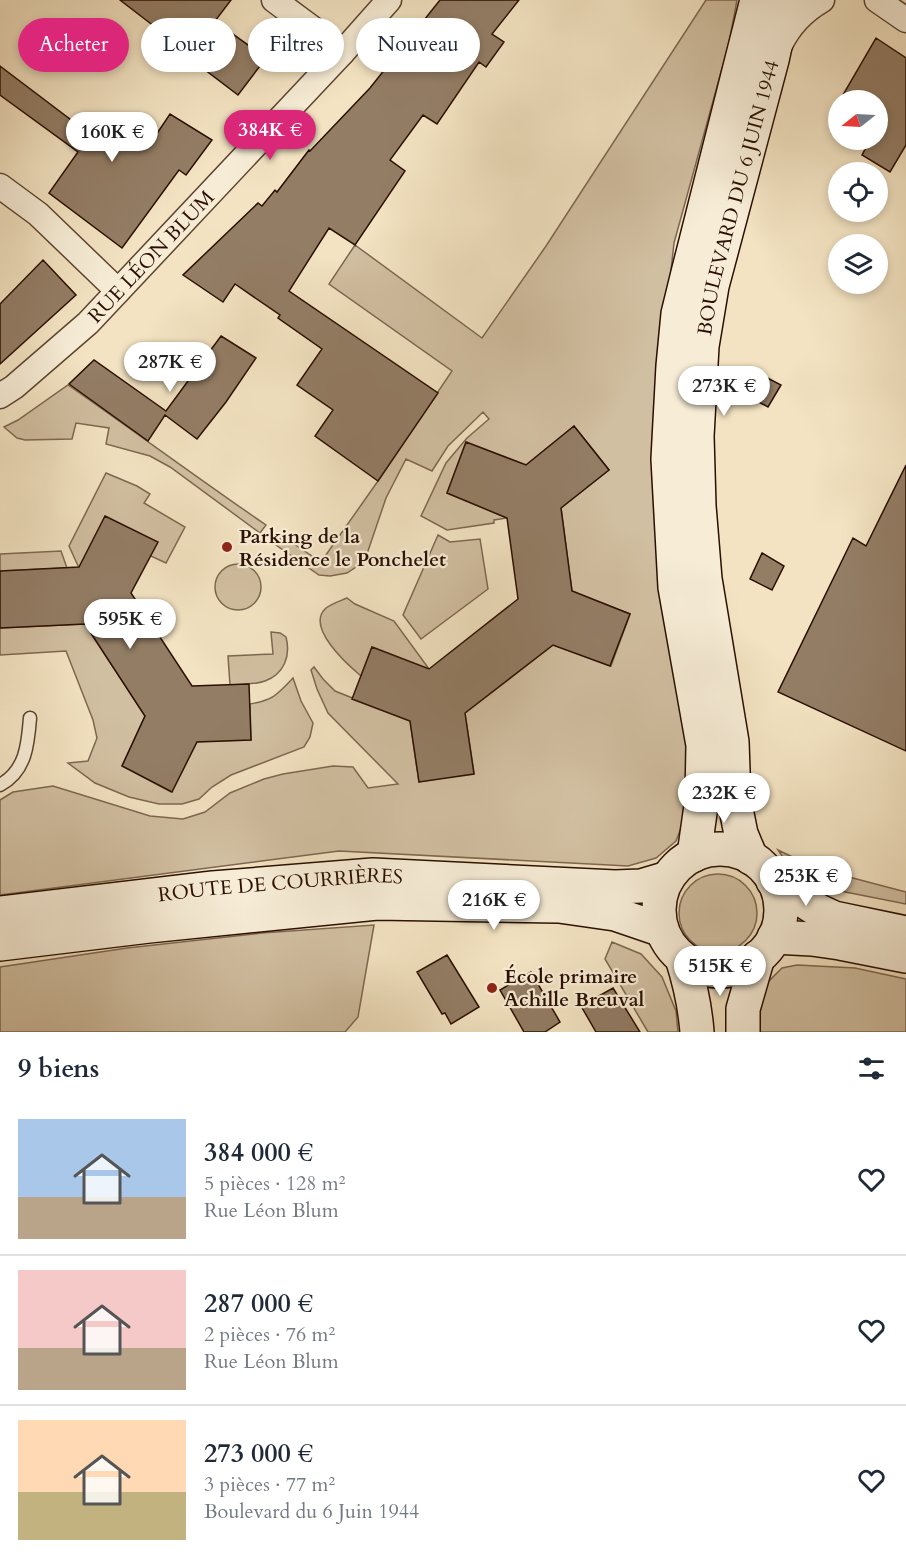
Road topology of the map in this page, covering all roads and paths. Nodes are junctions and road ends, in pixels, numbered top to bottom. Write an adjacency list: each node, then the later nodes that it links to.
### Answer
1 (274, 0): 7 (street)
2 (389, 0): 9 (street, RUE LÉON BLUM)
3 (757, 0): 17 (main road, BOULEVARD DU 6 JUIN 1944)
4 (785, 0): 10 (main road, BOULEVARD DU 6 JUIN 1944)
5 (822, 0): 10 (street)
6 (876, 0): 8 (street)
7 (298, 18)
8 (906, 20)
9 (344, 50)
10 (772, 60): 18 (main road, BOULEVARD DU 6 JUIN 1944)
11 (323, 72): 13 (street, RUE LÉON BLUM)
12 (0, 186): 13 (street)
13 (118, 291): 14 (street, RUE LÉON BLUM)
14 (0, 396)
15 (30, 718): 16 (lane)
16 (0, 785)
17 (694, 855): 18 (main road); 19 (main road)
18 (762, 870): 22 (main road); 24 (main road)
19 (668, 878): 20 (main road, ROUTE DE COURRIÈRES); 21 (main road)
20 (0, 914)
21 (662, 930): 23 (main road, ROUTE DE COURRIÈRES); 26 (main road)
22 (906, 933)
23 (0, 944)
24 (766, 947): 25 (main road); 26 (main road); 28 (main road)
25 (906, 956)
26 (682, 958): 27 (main road)
27 (697, 1032)
28 (743, 1032)

